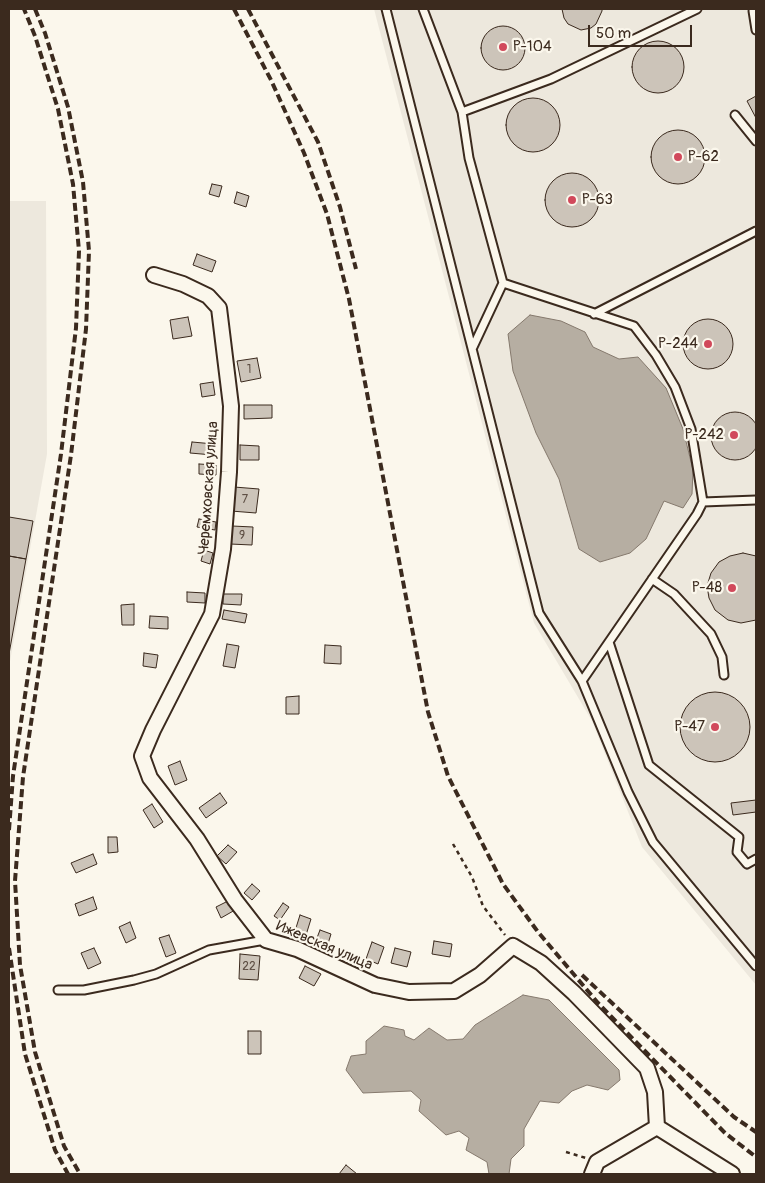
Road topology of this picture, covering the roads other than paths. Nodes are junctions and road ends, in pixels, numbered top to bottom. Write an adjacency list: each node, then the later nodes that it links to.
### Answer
1 (386, 9): 13 (lane)
2 (423, 9): 6 (lane)
3 (697, 9): 6 (lane)
4 (754, 10): 5 (lane)
5 (756, 30)
6 (462, 112): 11 (lane)
7 (735, 115): 8 (lane)
8 (756, 142)
9 (756, 231): 12 (lane)
10 (154, 275): 20 (street, Черемховская улица)
11 (503, 283): 12 (lane); 13 (lane)
12 (594, 314): 15 (lane)
13 (472, 347): 19 (lane)
14 (756, 500): 15 (lane)
15 (703, 502): 16 (lane)
16 (652, 579): 17 (lane); 18 (lane)
17 (608, 642): 19 (lane); 21 (lane)
18 (724, 675)
19 (582, 682): 23 (lane)
20 (153, 730): 22 (street, Ижевская улица)
21 (756, 859)
22 (266, 940): 24 (lane); 25 (street, Ижевская улица)
23 (756, 966)
24 (58, 990)
25 (657, 1127): 26 (street); 27 (street)
26 (594, 1168)
27 (732, 1174)

